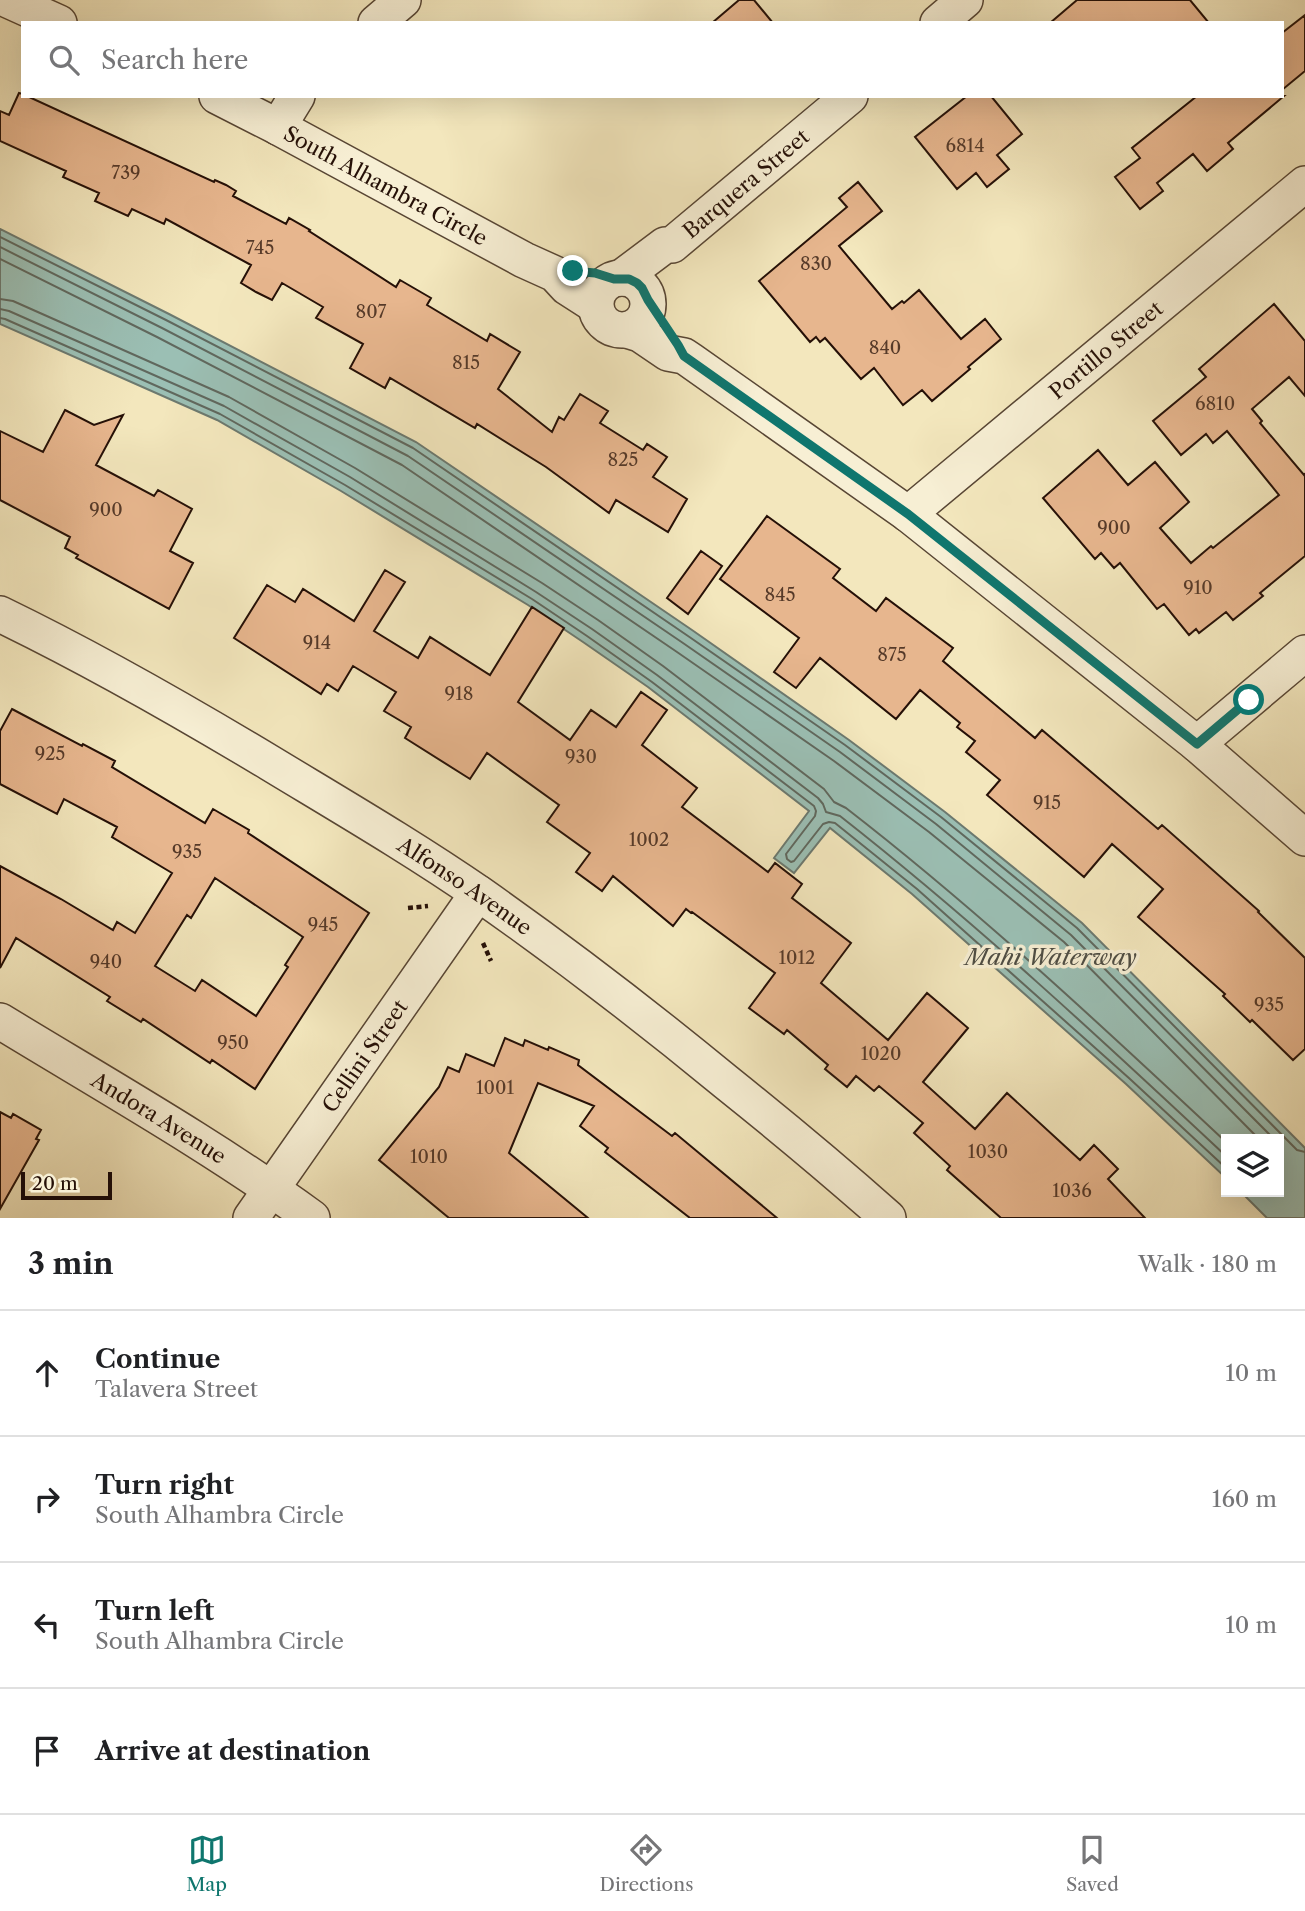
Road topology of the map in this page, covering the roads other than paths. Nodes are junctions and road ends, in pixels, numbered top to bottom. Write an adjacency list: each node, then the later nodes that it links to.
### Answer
1 (8, 0): 4 (street)
2 (403, 0): 5 (street)
3 (965, 0): 6 (street)
4 (55, 21)
5 (378, 21)
6 (940, 21)
7 (221, 98): 10 (street, South Alhambra Circle)
8 (296, 98): 10 (street)
9 (848, 98): 12 (street, Barquera Street)
10 (278, 127): 12 (street, South Alhambra Circle)
11 (1305, 184): 14 (street, Portillo Street)
12 (625, 291): 13 (street, South Alhambra Circle); 13 (street, South Alhambra Circle)
13 (684, 356): 14 (street, South Alhambra Circle)
14 (908, 514): 17 (street, South Alhambra Circle)
15 (0, 614): 19 (street, Alfonso Avenue)
16 (1305, 653): 17 (street)
17 (1197, 744): 18 (street, South Alhambra Circle)
18 (1305, 838)
19 (478, 894): 21 (street, Cellini Street); 24 (street, Alfonso Avenue)
20 (0, 1021): 21 (street, Andora Avenue)
21 (272, 1189): 22 (street, Cellini Street); 23 (street, Andora Avenue)
22 (251, 1218)
23 (312, 1218)
24 (888, 1218)

